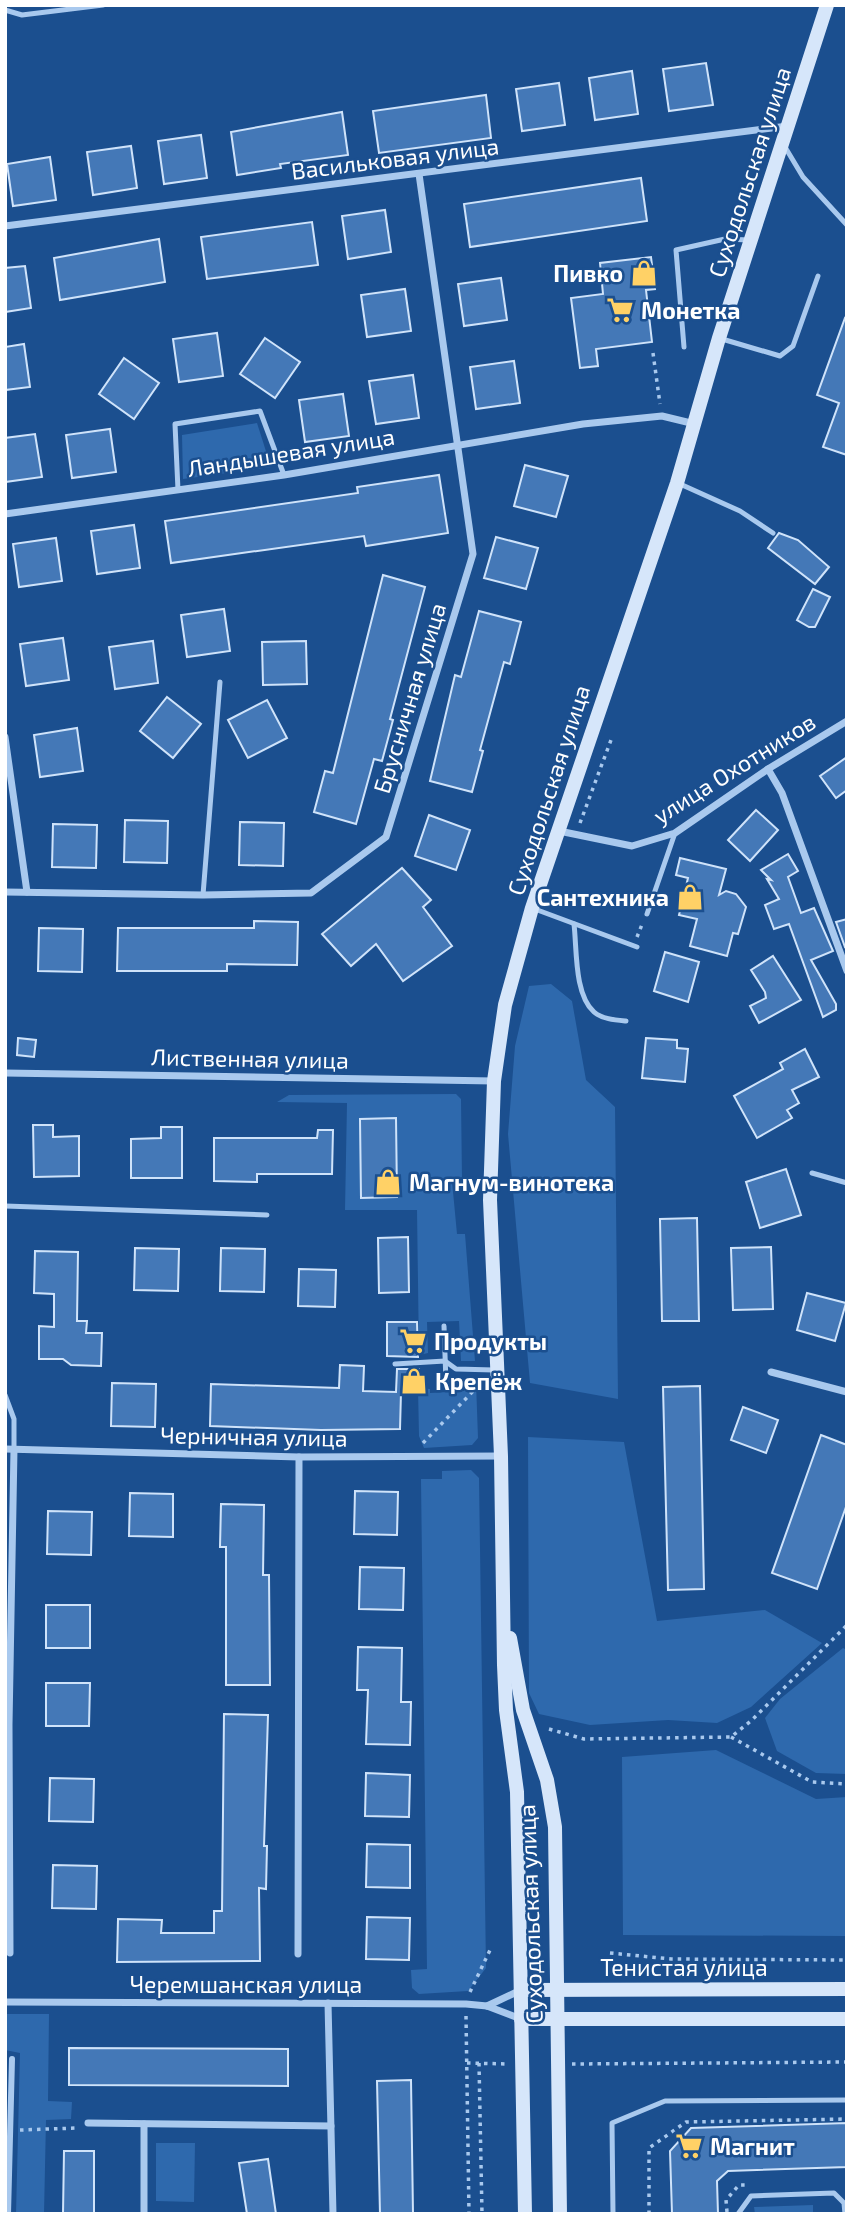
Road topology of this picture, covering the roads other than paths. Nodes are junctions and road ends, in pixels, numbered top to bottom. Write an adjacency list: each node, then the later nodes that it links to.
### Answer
1 (103, 5): 3 (lane)
2 (827, 5): 4 (main road, Суходольская улица)
3 (5, 10)
4 (788, 126): 5 (main road, Суходольская улица); 6 (street, Васильковая улица)
5 (783, 144): 7 (lane); 9 (main road, Суходольская улица)
6 (419, 174): 8 (street, Васильковая улица); 14 (street, Брусничная улица)
7 (847, 225)
8 (5, 226)
9 (752, 240): 11 (main road, Суходольская улица); 12 (lane)
10 (818, 276): 11 (lane)
11 (719, 338): 13 (main road, Суходольская улица)
12 (684, 347)
13 (695, 424): 14 (street, Ландышевая улица); 16 (main road, Суходольская улица)
14 (458, 444): 15 (street, Ландышевая улица); 28 (street, Брусничная улица)
15 (284, 475): 17 (street, Ландышевая улица); 17 (lane)
16 (677, 483): 19 (lane); 24 (main road, Суходольская улица)
17 (178, 490): 18 (street, Ландышевая улица)
18 (5, 514)
19 (773, 533)
20 (220, 682): 28 (lane)
21 (847, 721): 23 (street, улица Охотников)
22 (5, 737): 27 (street)
23 (768, 769): 25 (street, улица Охотников); 33 (street)
24 (557, 831): 25 (street, улица Охотников); 29 (main road, Суходольская улица)
25 (675, 833): 30 (lane)
26 (5, 892): 27 (street, Брусничная улица)
27 (27, 892): 28 (street, Брусничная улица)
28 (204, 895)
29 (533, 908): 31 (lane); 36 (main road, Суходольская улица)
30 (647, 914)
31 (573, 924): 32 (lane); 34 (lane)
32 (635, 946)
33 (847, 971)
34 (626, 1021)
35 (5, 1073): 36 (street, Лиственная улица)
36 (494, 1082): 44 (main road, Суходольская улица)
37 (812, 1173): 38 (lane)
38 (847, 1183)
39 (5, 1206): 40 (lane)
40 (267, 1215)
41 (444, 1326): 42 (lane)
42 (445, 1361): 43 (lane); 44 (lane); 46 (lane)
43 (395, 1364)
44 (498, 1371): 50 (main road, Суходольская улица)
45 (771, 1372): 47 (street)
46 (446, 1383)
47 (847, 1392)
48 (5, 1395): 49 (lane)
49 (10, 1449): 51 (street, Черничная улица); 53 (street)
50 (501, 1456): 51 (street, Черничная улица); 52 (main road, Суходольская улица)
51 (299, 1457): 55 (street)
52 (506, 1620): 57 (main road, Суходольская улица); 58 (main road, Суходольская улица)
53 (7, 1724): 54 (street)
54 (10, 1953)
55 (298, 1954)
56 (847, 1989): 58 (main road, Тенистая улица)
57 (521, 1990): 58 (main road, Тенистая улица); 61 (street); 62 (main road, Суходольская улица)
58 (557, 1990): 63 (main road, Суходольская улица)
59 (5, 2002): 60 (street, Черемшанская улица)
60 (328, 2003): 61 (street, Черемшанская улица); 69 (street)
61 (487, 2006): 62 (street, Черемшанская улица)
62 (521, 2019): 63 (main road); 73 (main road, Суходольская улица)
63 (556, 2019): 64 (main road); 74 (main road, Суходольская улица)
64 (847, 2019)
65 (12, 2059): 70 (street)
66 (847, 2100): 75 (lane)
67 (88, 2123): 68 (street)
68 (144, 2124): 69 (street); 71 (street)
69 (331, 2126): 72 (street)
70 (8, 2214)
71 (144, 2214)
72 (333, 2214)
73 (525, 2214)
74 (560, 2214)
75 (613, 2214)
76 (738, 2214): 77 (lane)
77 (845, 2214)

